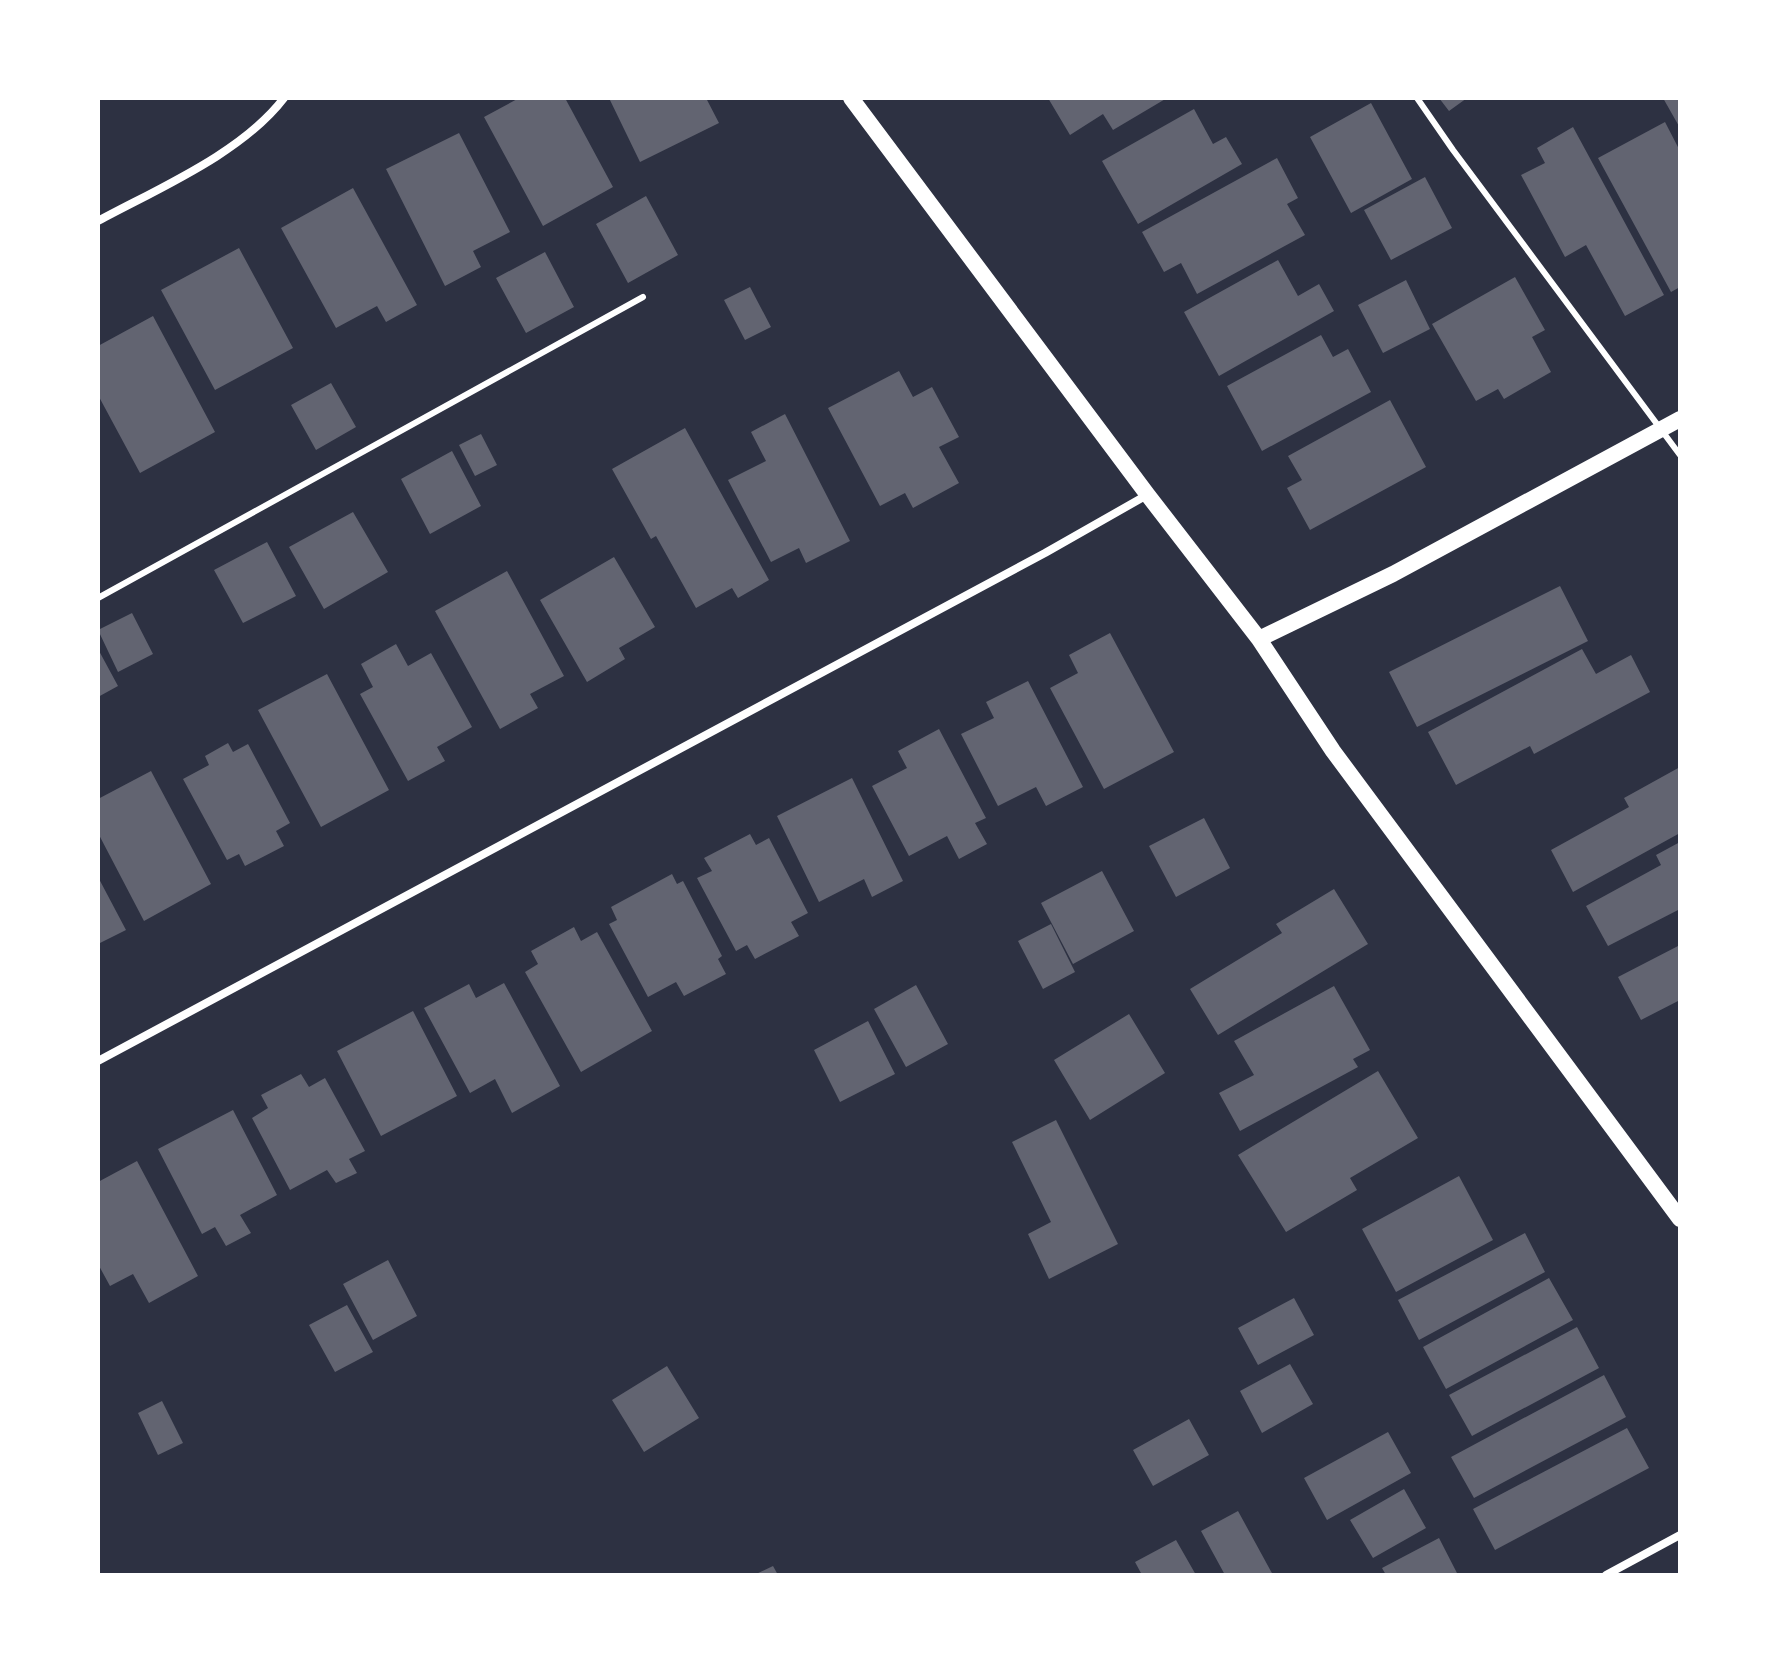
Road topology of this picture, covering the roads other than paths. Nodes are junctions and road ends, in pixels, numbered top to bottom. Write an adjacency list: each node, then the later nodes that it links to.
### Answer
1 (284, 98): 4 (street)
2 (851, 98): 9 (main road)
3 (1417, 98): 7 (lane)
4 (98, 221)
5 (643, 297): 10 (lane)
6 (1680, 419): 7 (main road)
7 (1661, 429): 8 (lane); 11 (main road)
8 (1680, 455)
9 (1147, 494): 11 (main road); 12 (street)
10 (98, 598)
11 (1259, 639): 13 (main road)
12 (98, 1061)
13 (1680, 1219)
14 (1680, 1535): 15 (street)
15 (1606, 1575)

